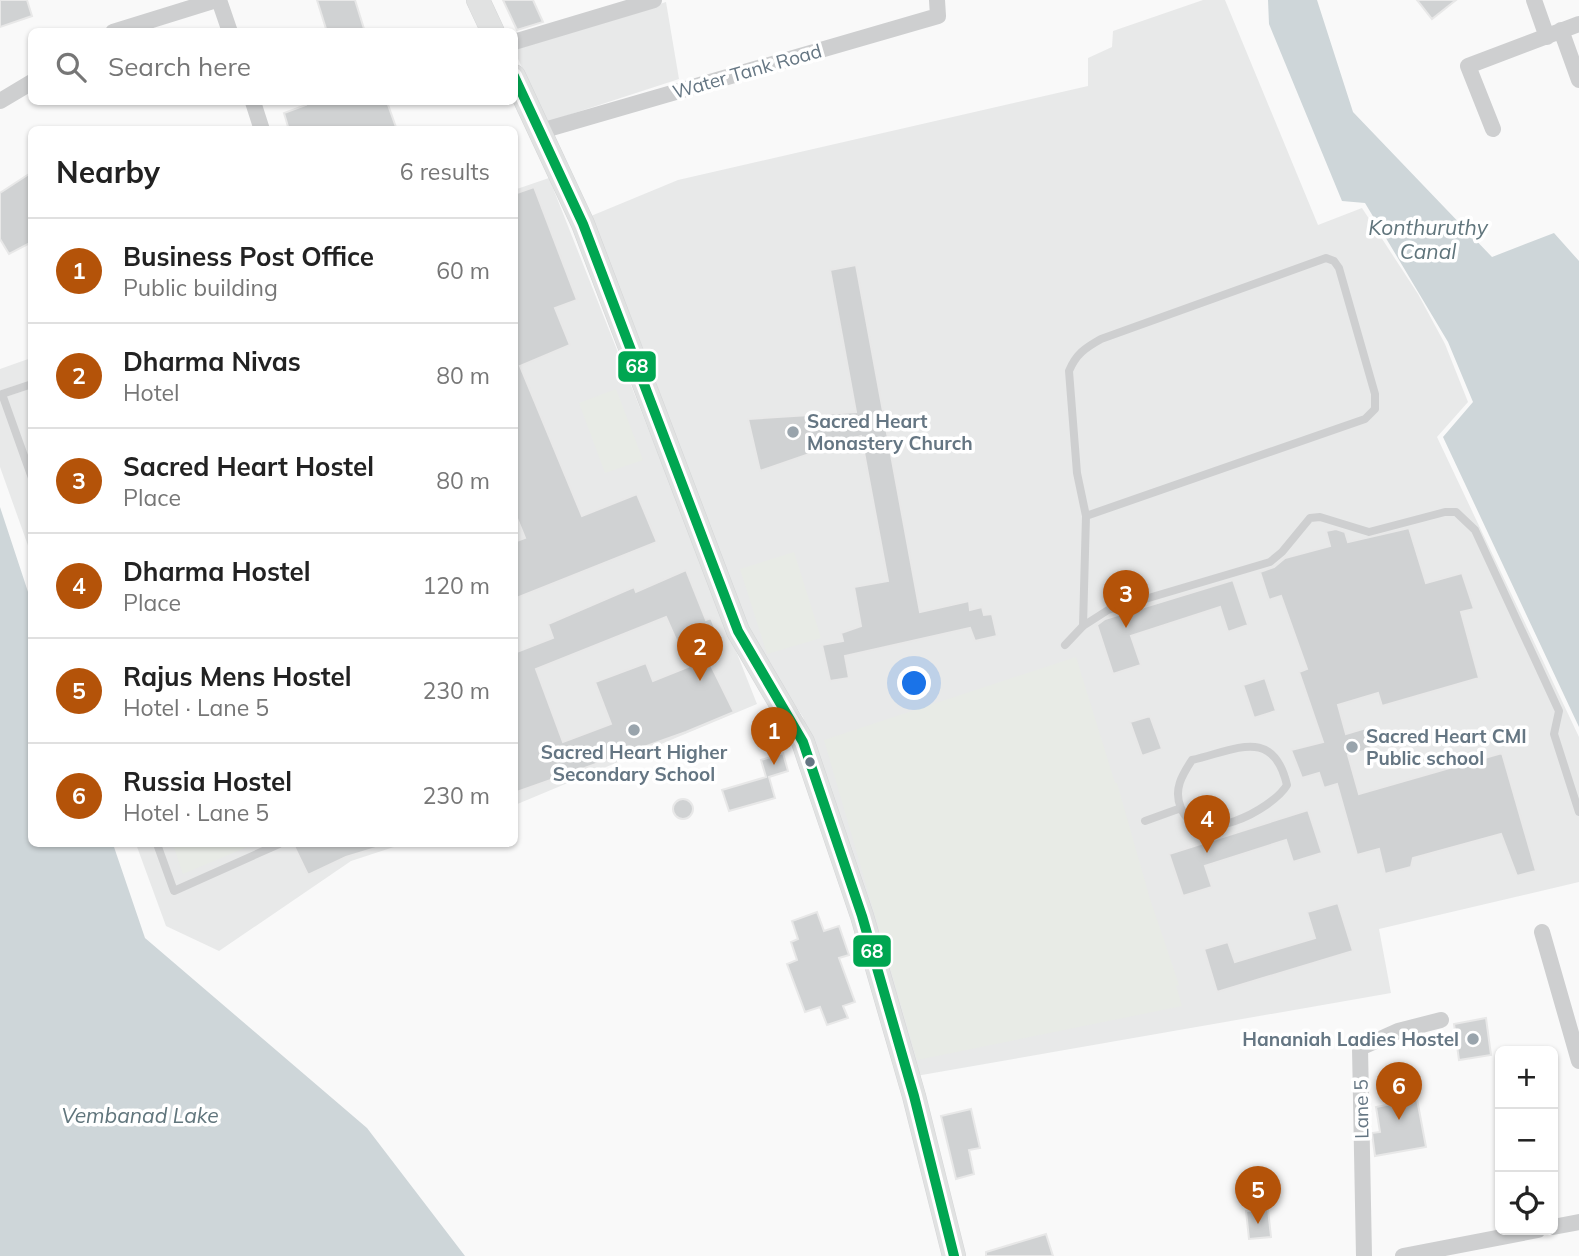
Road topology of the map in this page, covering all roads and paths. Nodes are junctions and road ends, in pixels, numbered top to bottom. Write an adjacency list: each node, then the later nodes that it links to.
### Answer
1 (218, 0): 6 (street); 9 (street)
2 (478, 0): 10 (main road)
3 (654, 0): 12 (street)
4 (937, 0): 20 (street, Water Tank Road)
5 (1534, 0): 11 (street)
6 (192, 4): 8 (street)
7 (1579, 24): 11 (street)
8 (124, 28)
9 (228, 28)
10 (491, 28)
11 (1554, 34): 13 (street); 19 (street)
12 (518, 41)
13 (1579, 80)
14 (28, 84): 16 (street)
15 (518, 84): 20 (main road)
16 (0, 102)
17 (254, 105): 18 (street)
18 (261, 126)
19 (1493, 129)
20 (541, 131): 37 (main road)
21 (28, 385): 22 (lane)
22 (28, 467)
23 (1086, 516): 23 (lane); 24 (lane)
24 (1083, 626): 25 (lane); 27 (lane)
25 (1065, 645)
26 (1181, 808): 26 (lane); 28 (lane)
27 (1579, 812)
28 (1145, 821)
29 (158, 847): 30 (lane)
30 (272, 847)
31 (1542, 932): 33 (street)
32 (1441, 1020): 38 (street, Lane 5)
33 (1579, 1060)
34 (1579, 1222): 35 (street)
35 (1558, 1226)
36 (1512, 1235): 39 (street)
37 (954, 1256)
38 (1364, 1256)
39 (1403, 1256)

